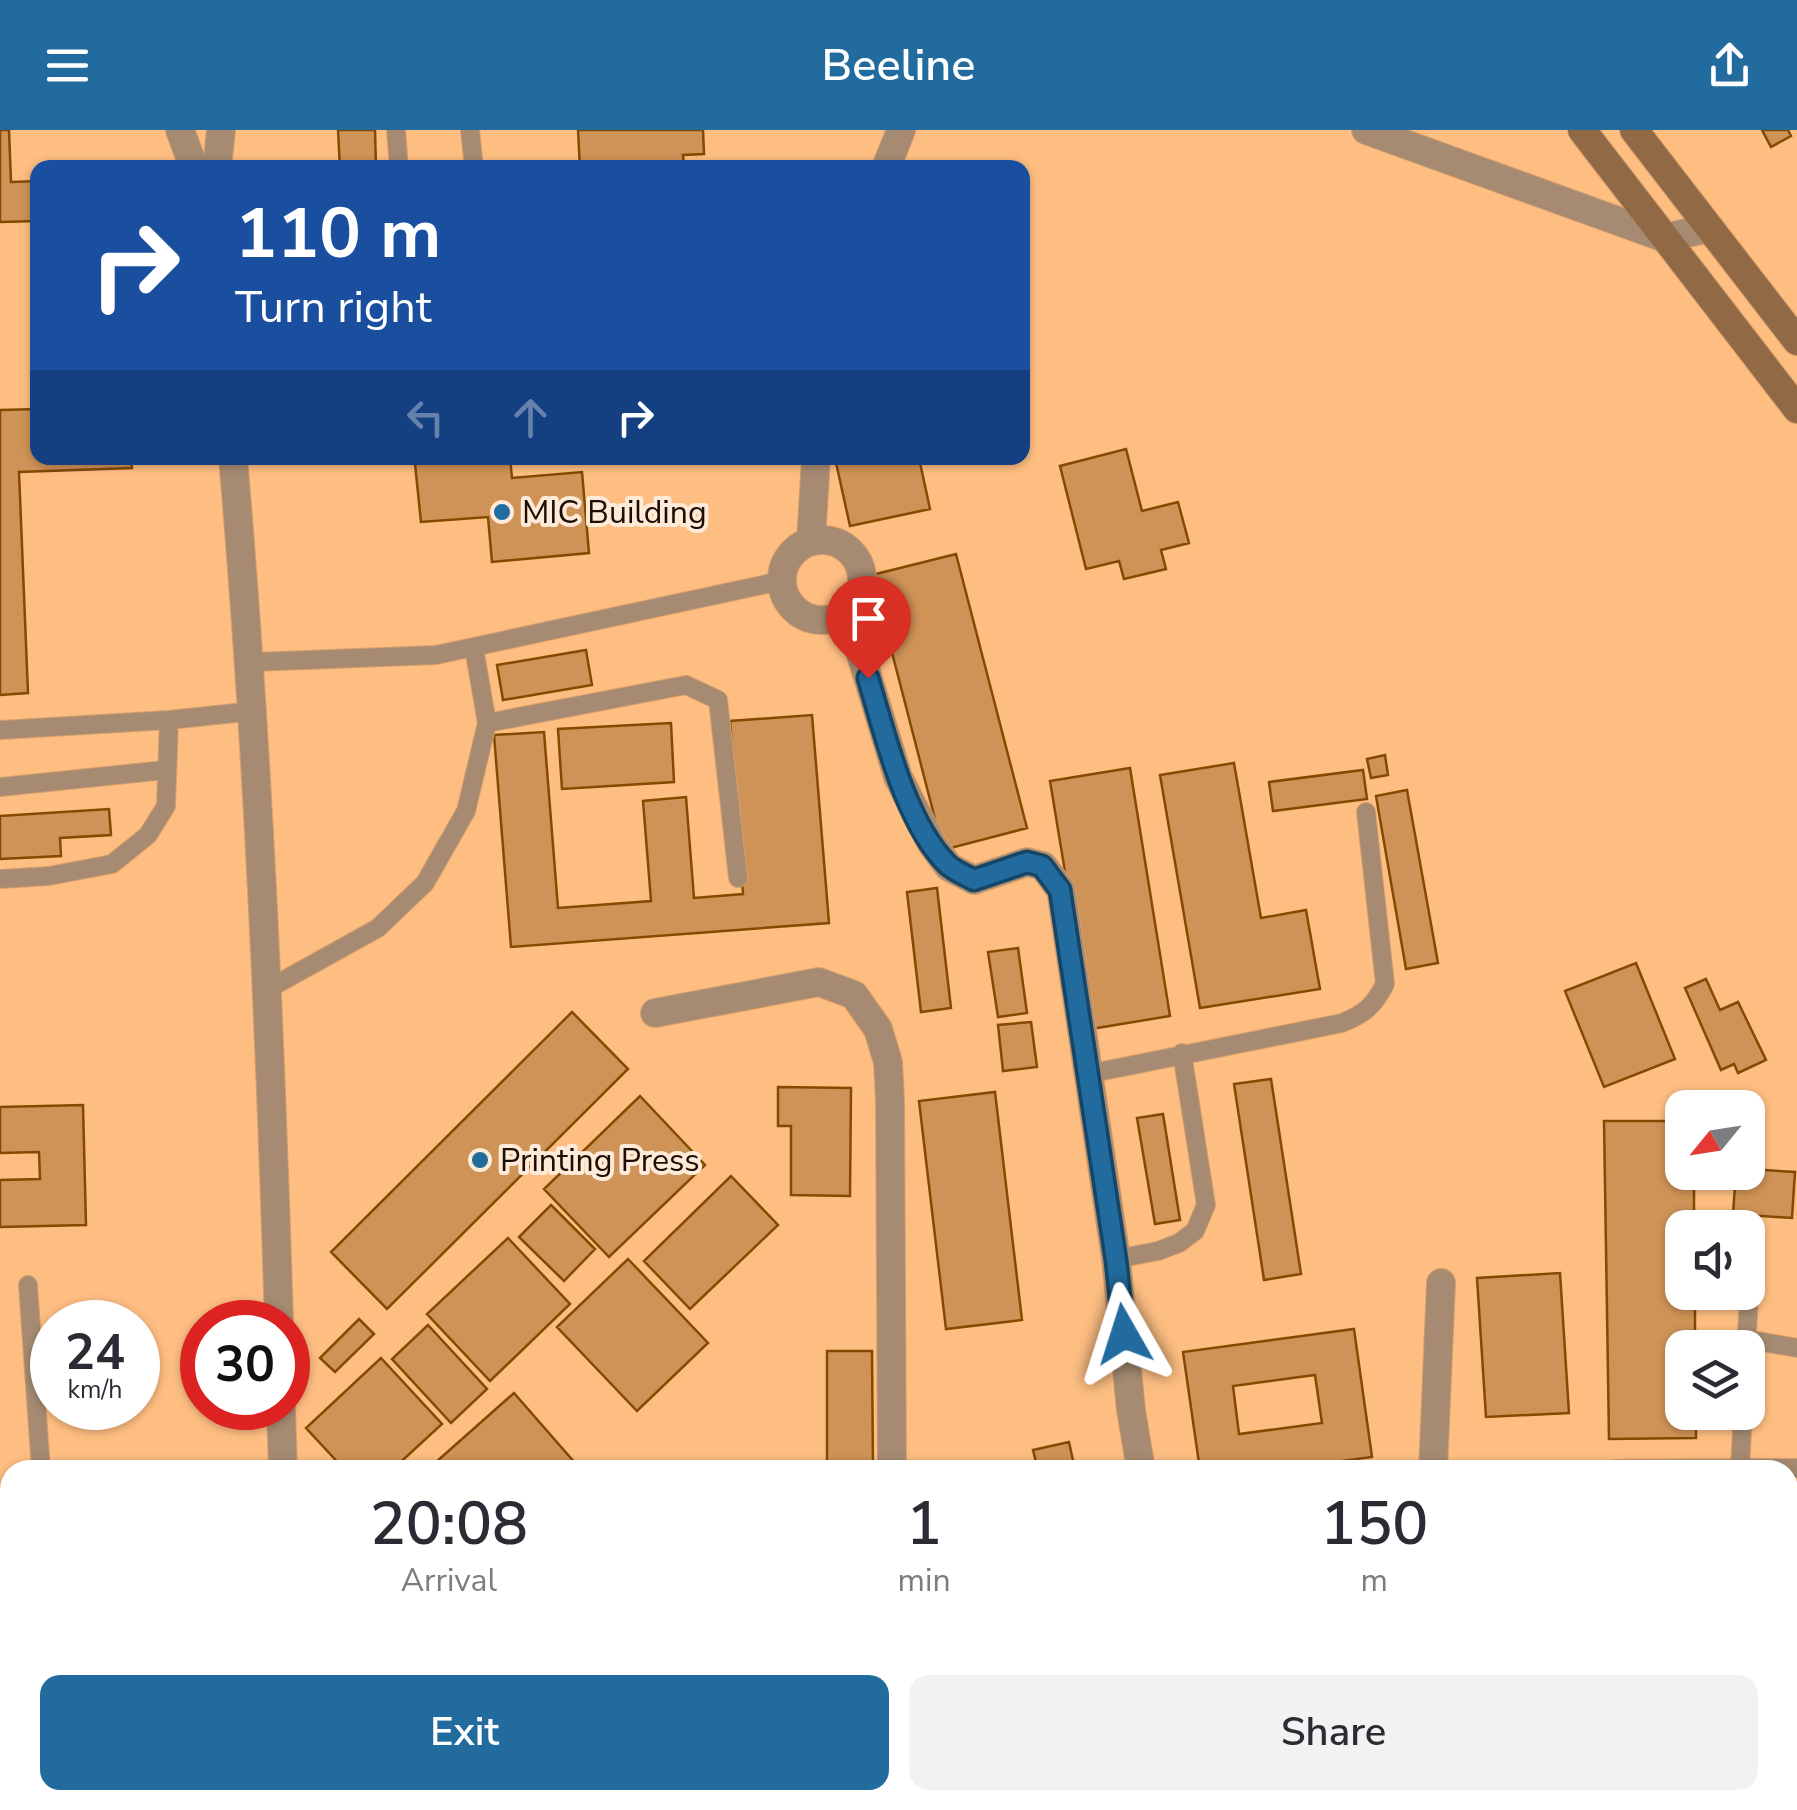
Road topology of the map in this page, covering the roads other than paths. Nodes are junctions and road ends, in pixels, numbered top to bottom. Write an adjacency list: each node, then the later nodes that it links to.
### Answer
1 (180, 130): 10 (street)
2 (200, 130): 11 (street)
3 (221, 130): 12 (street)
4 (396, 130): 13 (lane)
5 (470, 130): 14 (lane)
6 (901, 130): 15 (street)
7 (1366, 130): 17 (street)
8 (1582, 130): 17 (main road)
9 (1634, 130): 16 (main road)
10 (191, 160)
11 (205, 160)
12 (218, 160)
13 (398, 160)
14 (473, 160)
15 (889, 160)
16 (1709, 228): 17 (street); 18 (main road)
17 (1665, 238): 19 (main road)
18 (1797, 341)
19 (1797, 409)
20 (235, 465): 26 (street)
21 (816, 465): 22 (street)
22 (812, 541): 23 (street); 24 (street)
23 (780, 581): 24 (street); 25 (lane)
24 (848, 612): 39 (street)
25 (474, 648): 26 (lane); 29 (lane)
26 (251, 662): 27 (street)
27 (254, 711): 28 (lane); 36 (street)
28 (169, 720): 30 (lane); 31 (lane)
29 (487, 723): 34 (lane); 36 (lane)
30 (0, 730)
31 (166, 770): 32 (lane); 35 (lane)
32 (0, 787)
33 (1366, 812): 38 (lane)
34 (738, 878)
35 (0, 879)
36 (268, 988): 43 (street)
37 (655, 1013): 50 (street)
38 (1182, 1053): 39 (lane); 40 (lane)
39 (1088, 1074): 40 (street)
40 (1116, 1260): 51 (street)
41 (1441, 1283): 52 (street)
42 (28, 1285): 48 (lane)
43 (277, 1300)
44 (1765, 1345): 45 (lane)
45 (1797, 1348)
46 (282, 1430): 49 (street)
47 (1742, 1430): 53 (lane)
48 (41, 1460)
49 (283, 1460)
50 (892, 1460)
51 (1139, 1460)
52 (1433, 1460)
53 (1740, 1460)

